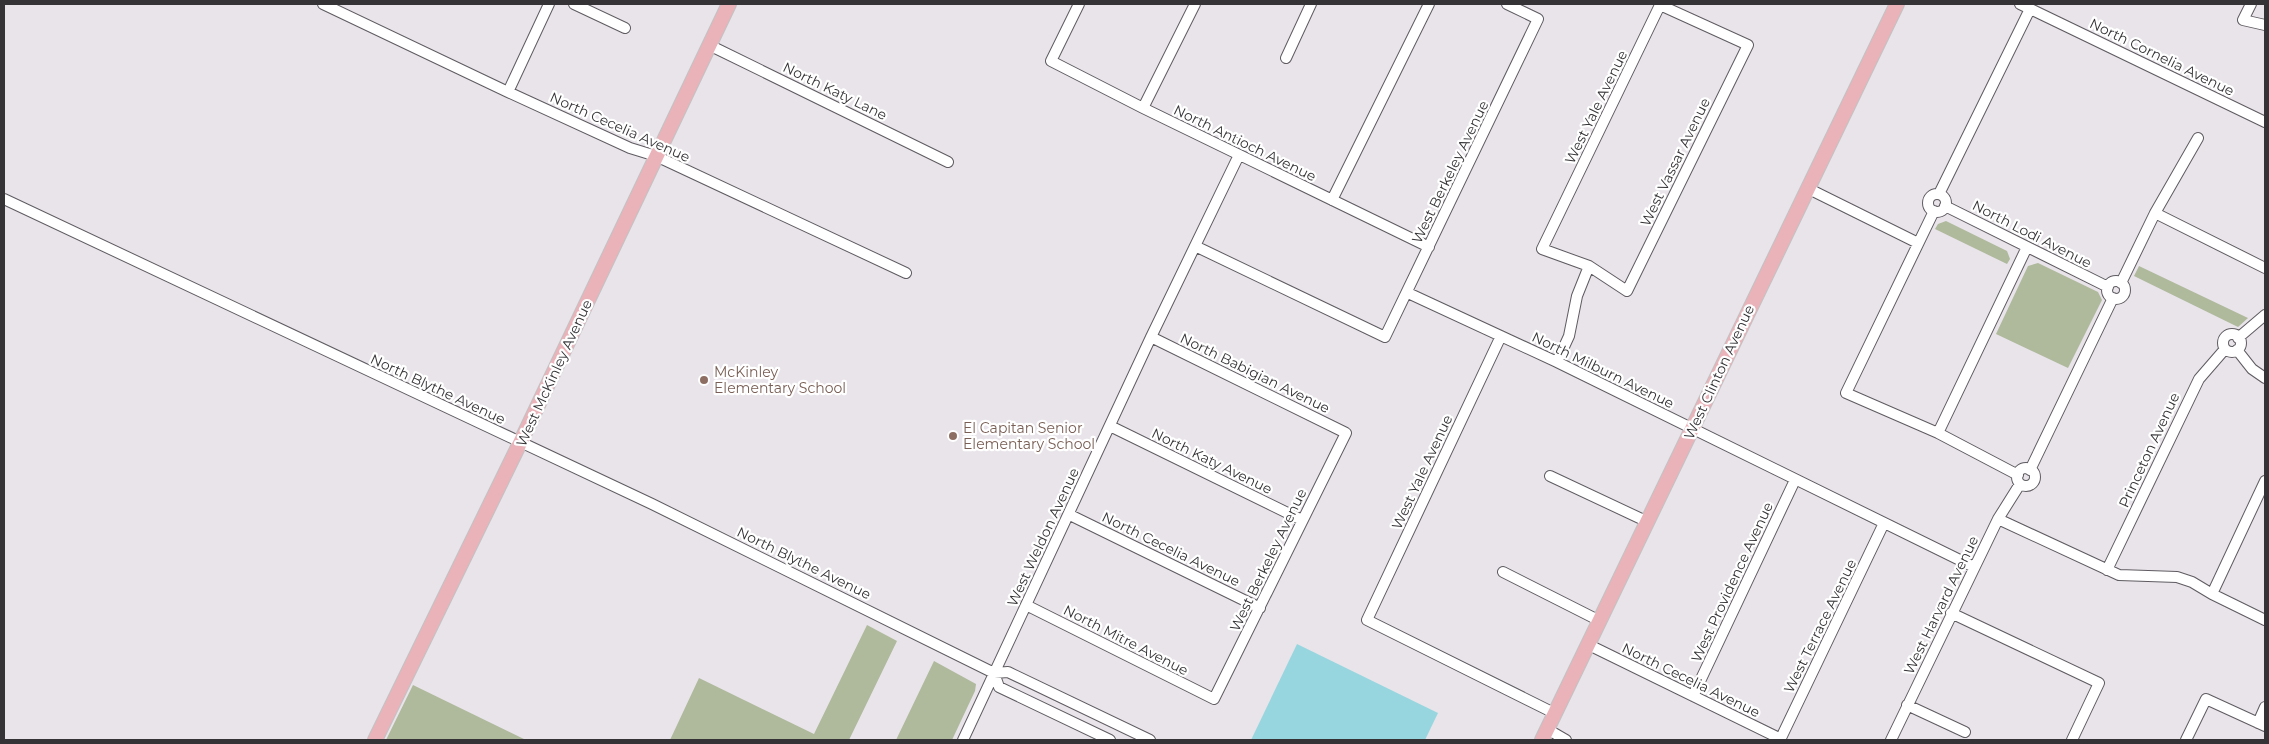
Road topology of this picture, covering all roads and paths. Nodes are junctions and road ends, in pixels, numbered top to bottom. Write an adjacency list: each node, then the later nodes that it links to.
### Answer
1 (323, 4): 19 (street, North Cecelia Avenue)
2 (549, 4): 19 (street)
3 (574, 4): 16 (street)
4 (729, 4): 17 (main road, West McKinley Avenue)
5 (1079, 4): 20 (street, North Antioch Avenue)
6 (1195, 4): 20 (street)
7 (1312, 4): 18 (street)
8 (1429, 4): 29 (street)
9 (1507, 4): 35 (street, West Berkeley Avenue)
10 (1896, 4): 26 (main road, West Clinton Avenue)
11 (2020, 4): 14 (street, North Cornelia Avenue)
12 (2251, 4): 15 (street)
13 (1661, 5): 37 (street, West Yale Avenue); 37 (street, West Vassar Avenue)
14 (2030, 9): 21 (street, North Cornelia Avenue); 27 (street)
15 (2265, 25)
16 (625, 28)
17 (709, 45): 24 (main road, West McKinley Avenue); 25 (street, North Katy Lane)
18 (1286, 58)
19 (508, 92): 24 (street, North Cecelia Avenue)
20 (1143, 108): 23 (street, North Antioch Avenue)
21 (2265, 122)
22 (2198, 138): 32 (street)
23 (1239, 155): 29 (street, North Antioch Avenue); 34 (street, West Weldon Avenue)
24 (656, 156): 39 (street, North Cecelia Avenue); 56 (main road, West McKinley Avenue)
25 (948, 162)
26 (1807, 188): 33 (street); 53 (main road, West Clinton Avenue)
27 (1939, 194): 30 (street); 31 (street)
28 (4, 199): 56 (street, North Blythe Avenue)
29 (1332, 200): 35 (street, North Antioch Avenue)
30 (1945, 206): 31 (street); 36 (street, North Lodi Avenue)
31 (1934, 211): 33 (street)
32 (2155, 213): 38 (street); 40 (street)
33 (1918, 243): 55 (street)
34 (1195, 246): 42 (street, West Berkeley Avenue); 46 (street, West Weldon Avenue)
35 (1429, 247): 42 (street, West Berkeley Avenue)
36 (2027, 247): 41 (street, North Lodi Avenue); 55 (street)
37 (1589, 266): 50 (street)
38 (2265, 268)
39 (906, 273)
40 (2121, 283): 41 (street); 43 (street)
41 (2108, 287): 43 (street)
42 (1408, 293): 45 (street, North Milburn Avenue)
43 (2113, 298): 57 (street)
44 (2265, 315): 47 (street)
45 (1501, 336): 50 (street, North Milburn Avenue); 82 (street, West Yale Avenue)
46 (1151, 337): 52 (street, West Weldon Avenue); 54 (street, North Babigian Avenue)
47 (2238, 338): 48 (street); 49 (street)
48 (2225, 348): 49 (street); 68 (street, Princeton Avenue)
49 (2237, 350): 51 (street)
50 (1557, 362): 53 (street, North Milburn Avenue)
51 (2265, 378)
52 (1110, 426): 62 (street, West Weldon Avenue); 64 (street, North Katy Avenue)
53 (1693, 428): 60 (street, North Milburn Avenue); 65 (main road, West Clinton Avenue)
54 (1346, 433): 64 (street, West Berkeley Avenue)
55 (1938, 433): 59 (street)
56 (520, 443): 77 (street, North Blythe Avenue); 87 (main road, West McKinley Avenue)
57 (2030, 470): 59 (street); 59 (street)
58 (1550, 476): 65 (street)
59 (2019, 479): 63 (street, West Harvard Avenue)
60 (1795, 480): 66 (street, North Milburn Avenue); 78 (street, West Providence Avenue)
61 (2265, 481): 70 (street)
62 (1070, 515): 71 (street, West Weldon Avenue); 72 (street, North Cecelia Avenue)
63 (1998, 518): 67 (street, West Harvard Avenue); 68 (street)
64 (1302, 520): 72 (street, West Berkeley Avenue)
65 (1648, 522): 75 (main road, West Clinton Avenue)
66 (1884, 523): 67 (street, North Milburn Avenue); 86 (street, West Terrace Avenue)
67 (1974, 566): 73 (street, West Harvard Avenue)
68 (2107, 570): 70 (street)
69 (1503, 572): 75 (street)
70 (2212, 594): 74 (street)
71 (1026, 605): 77 (street, West Weldon Avenue); 79 (street, North Mitre Avenue)
72 (1260, 608): 79 (street, West Berkeley Avenue)
73 (1951, 613): 80 (street, West Harvard Avenue); 93 (street)
74 (2265, 620)
75 (1600, 621): 76 (main road, West Clinton Avenue)
76 (1589, 646): 78 (street, North Cecelia Avenue); 82 (main road, West Clinton Avenue)
77 (994, 673): 88 (street, West Weldon Avenue); 89 (street, North Blythe Avenue); 90 (street, North Blythe Avenue)
78 (1694, 696): 86 (street, North Cecelia Avenue)
79 (1214, 699)
80 (1907, 705): 84 (street); 92 (street, West Harvard Avenue)
81 (2265, 707): 83 (street)
82 (1554, 713): 85 (main road, West Clinton Avenue)
83 (2262, 724): 94 (street)
84 (1965, 732)
85 (1544, 735): 91 (street)
86 (1780, 739)
87 (375, 740)
88 (963, 740)
89 (1110, 740)
90 (1150, 740)
91 (1566, 740)
92 (1891, 740)
93 (2072, 740)
94 (2186, 740)

